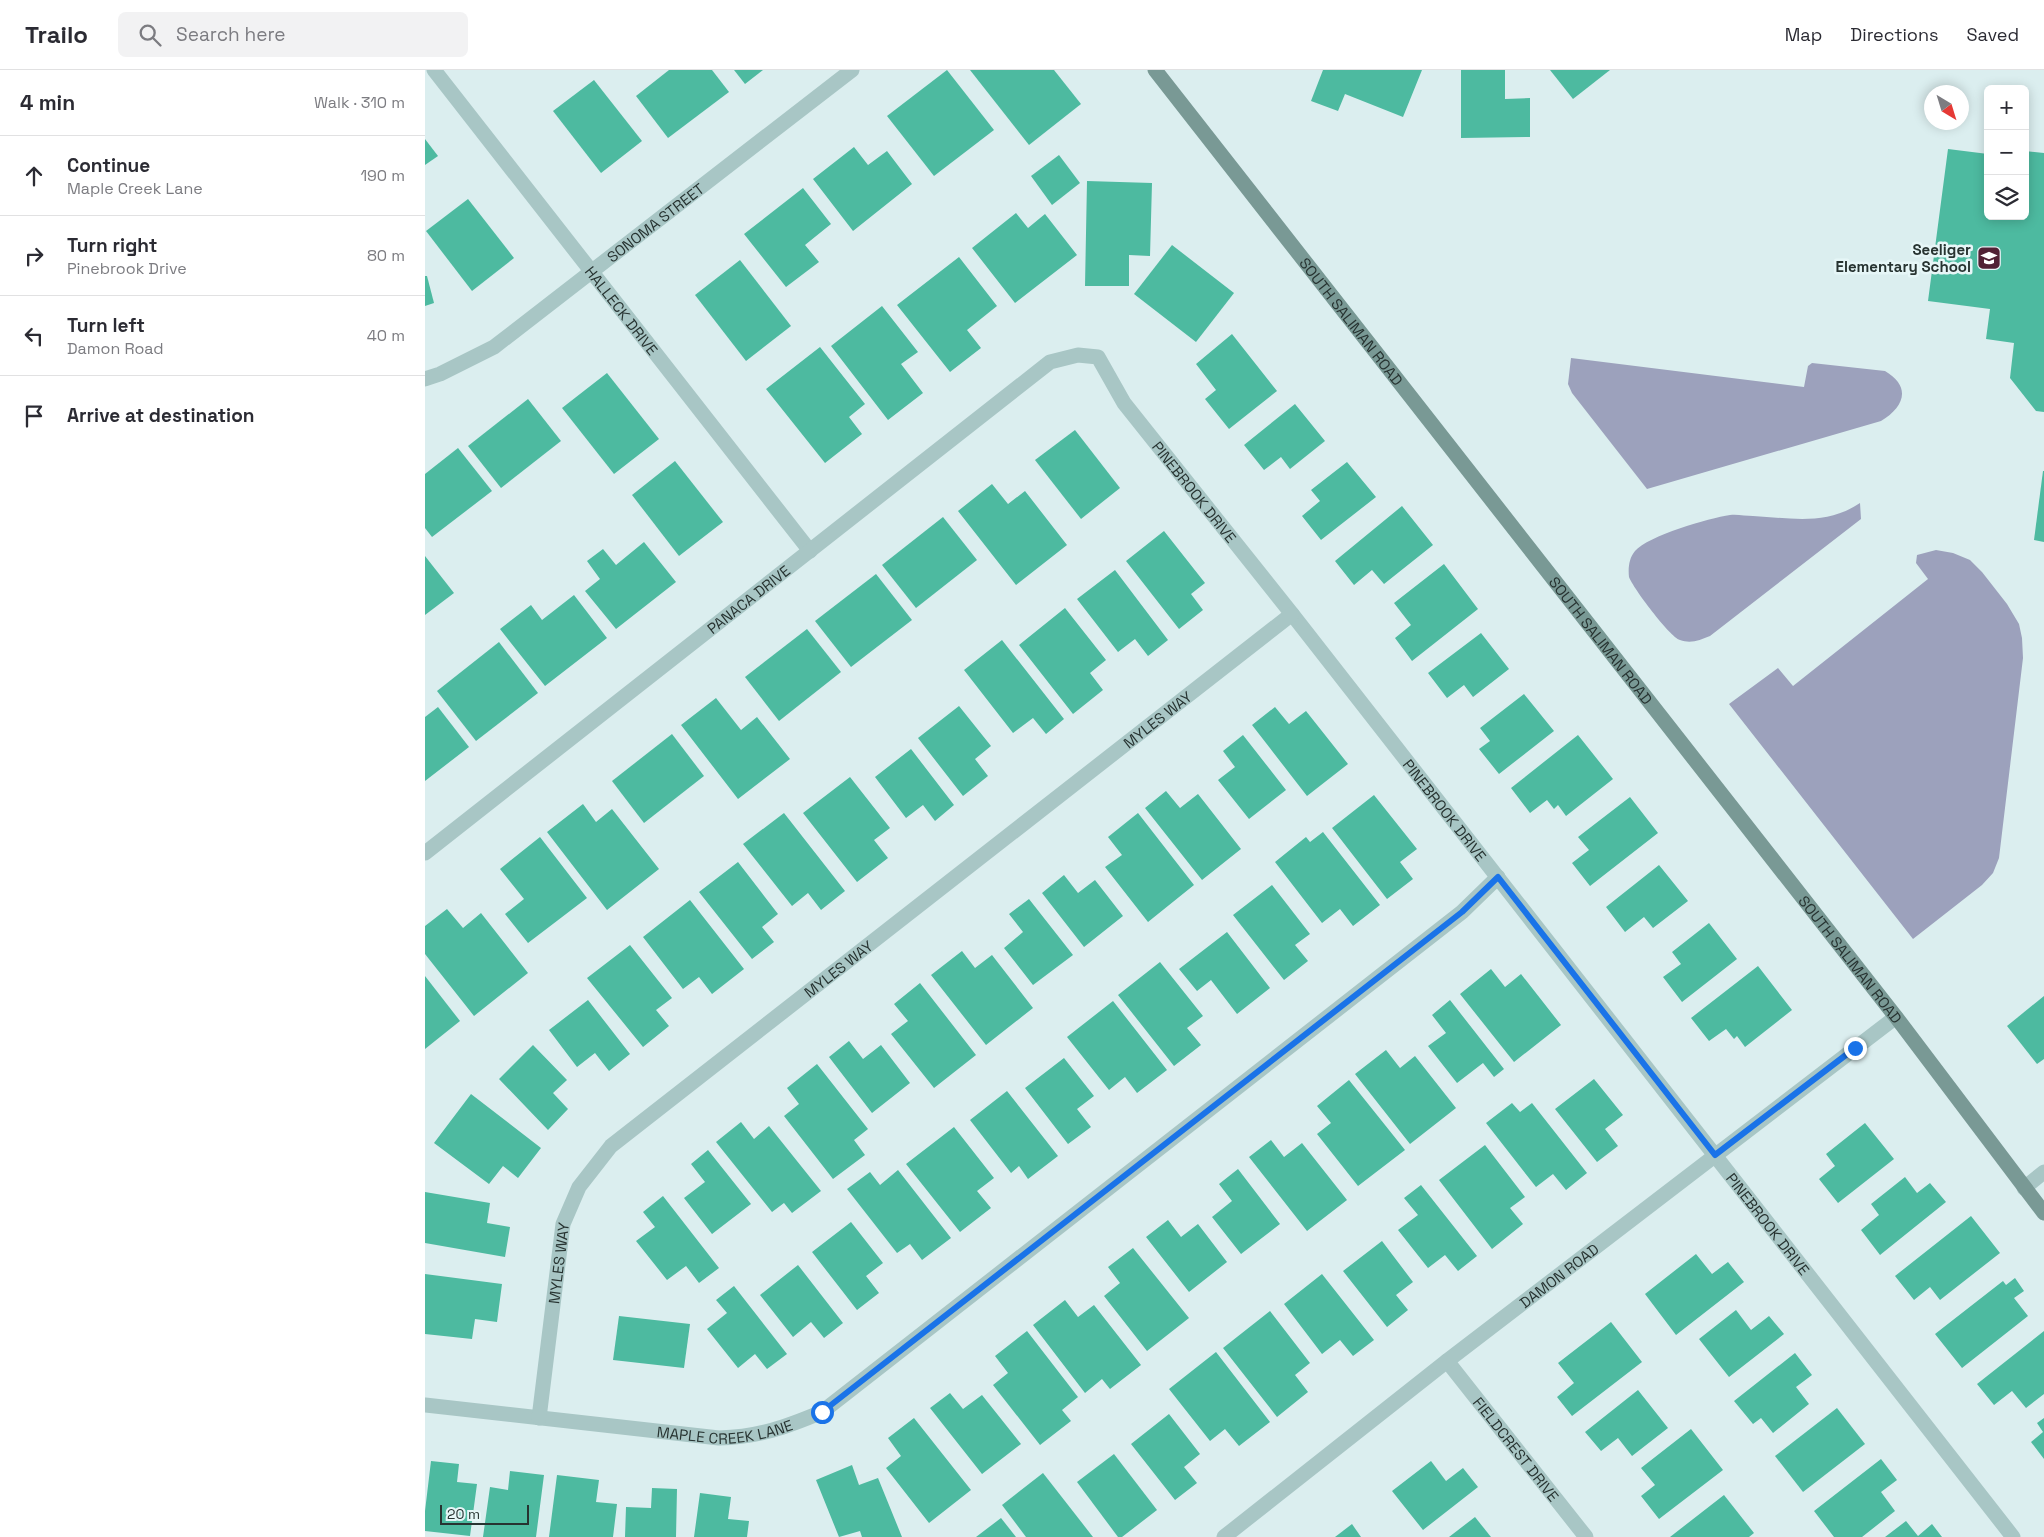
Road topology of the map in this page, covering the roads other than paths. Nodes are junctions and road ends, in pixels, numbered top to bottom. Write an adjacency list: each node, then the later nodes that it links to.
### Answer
1 (434, 70): 4 (street, HALLECK DRIVE)
2 (852, 70): 4 (street, SONOMA STREET)
3 (1155, 70): 11 (street, SOUTH SALIMAN ROAD)
4 (592, 272): 6 (street, SONOMA STREET); 7 (street, HALLECK DRIVE)
5 (1077, 355): 7 (street, PANACA DRIVE); 8 (street, PINEBROOK DRIVE)
6 (425, 378)
7 (810, 551): 9 (street, PANACA DRIVE)
8 (1292, 614): 10 (street, PINEBROOK DRIVE); 18 (street, MYLES WAY)
9 (425, 853)
10 (1498, 877): 12 (street, PINEBROOK DRIVE); 18 (street, MAPLE CREEK LANE)
11 (1896, 1017): 12 (street, DAMON ROAD); 14 (street, SOUTH SALIMAN ROAD)
12 (1715, 1155): 16 (street, DAMON ROAD); 21 (street, PINEBROOK DRIVE)
13 (2044, 1172): 14 (street)
14 (2024, 1188): 15 (street, SOUTH SALIMAN ROAD)
15 (2044, 1213)
16 (1447, 1361): 19 (street, DAMON ROAD); 20 (street, FIELDCREST DRIVE)
17 (425, 1405): 18 (street, MAPLE CREEK LANE)
18 (539, 1418)
19 (1224, 1537)
20 (1586, 1537)
21 (2013, 1537)

